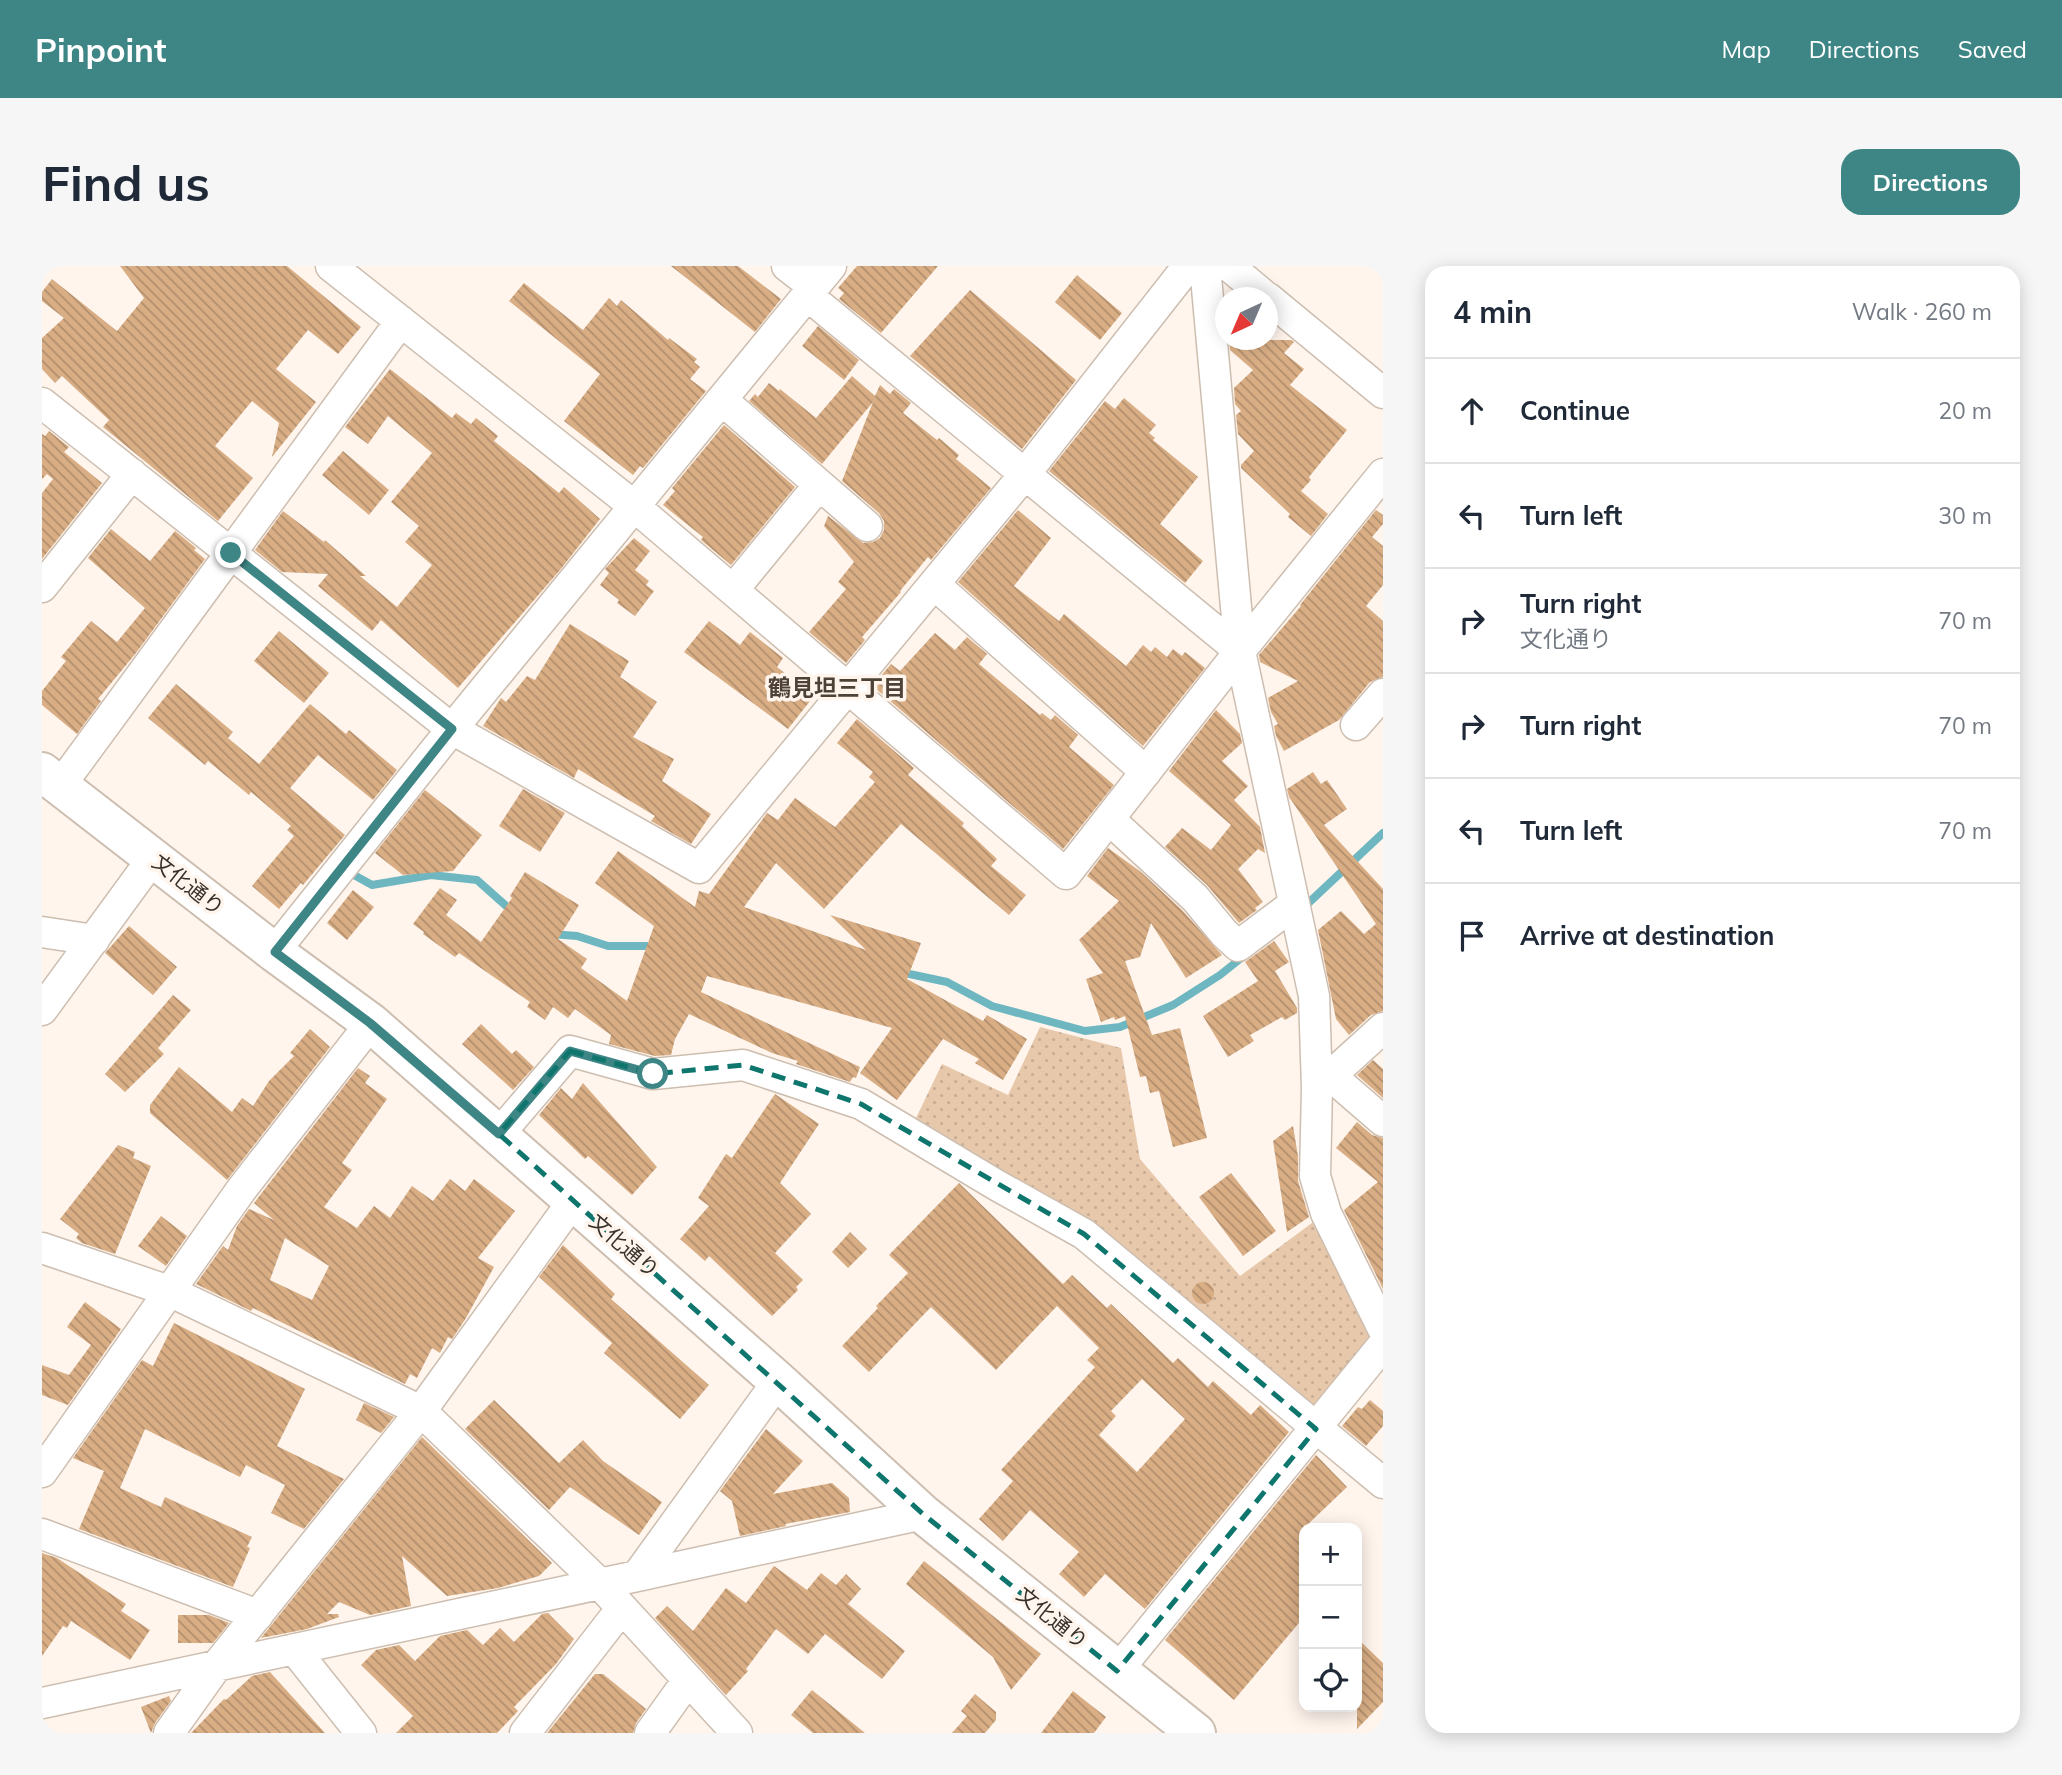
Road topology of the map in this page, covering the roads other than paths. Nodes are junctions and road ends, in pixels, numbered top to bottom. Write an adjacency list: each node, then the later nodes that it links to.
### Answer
1 (331, 266): 9 (street)
2 (787, 266): 6 (street)
3 (1188, 266): 15 (street)
4 (1205, 266): 23 (street)
5 (1228, 266): 7 (street)
6 (817, 283): 11 (street); 15 (street)
7 (1254, 287)
8 (1278, 307): 10 (street)
9 (401, 321): 17 (street); 19 (street)
10 (1383, 393)
11 (722, 400): 16 (street); 17 (street)
12 (42, 403): 13 (street)
13 (132, 474): 19 (street); 21 (street)
14 (1383, 474): 23 (street)
15 (1024, 475): 20 (street); 23 (street)
16 (819, 485): 18 (street); 22 (street)
17 (634, 506): 22 (street); 27 (street)
18 (867, 526)
19 (231, 553): 27 (street); 29 (street)
20 (934, 584): 24 (street); 28 (street)
21 (42, 587)
22 (733, 590): 24 (street)
23 (1240, 651): 28 (street); 32 (street)
24 (848, 687): 27 (street); 30 (street)
25 (1383, 694): 26 (street)
26 (1356, 725)
27 (452, 729): 35 (street)
28 (1146, 772): 30 (street)
29 (51, 779): 31 (street, 文化通り)
30 (1109, 819): 32 (street)
31 (153, 859): 34 (street); 35 (street, 文化通り)
32 (1294, 904): 39 (street)
33 (42, 932): 34 (street)
34 (94, 940): 36 (street)
35 (275, 952): 37 (street, 文化通り)
36 (43, 1006)
37 (370, 1023): 41 (street, 文化通り); 44 (street)
38 (1383, 1028): 39 (street)
39 (1324, 1082): 40 (street); 45 (street)
40 (1383, 1121)
41 (499, 1134): 42 (street, 文化通り); 49 (street)
42 (573, 1201): 47 (street, 文化通り); 48 (street)
43 (42, 1248): 44 (street)
44 (169, 1292): 48 (street); 50 (street)
45 (1383, 1329)
46 (1383, 1345): 49 (street)
47 (778, 1381): 52 (street, 文化通り); 54 (street)
48 (421, 1411): 55 (street); 57 (street)
49 (1316, 1429): 51 (street); 60 (street)
50 (42, 1472)
51 (1383, 1483)
52 (923, 1514): 54 (street); 60 (street, 文化通り)
53 (42, 1534): 57 (street)
54 (638, 1576): 55 (street)
55 (599, 1583): 56 (street); 58 (street)
56 (622, 1608): 61 (street); 65 (street)
57 (258, 1615): 59 (street)
58 (294, 1649): 59 (street); 64 (street)
59 (218, 1664): 62 (street); 63 (street)
60 (1117, 1671): 68 (street, 文化通り)
61 (688, 1681): 66 (street); 67 (street)
62 (42, 1703)
63 (169, 1733)
64 (360, 1733)
65 (525, 1733)
66 (650, 1733)
67 (737, 1733)
68 (1196, 1733)

